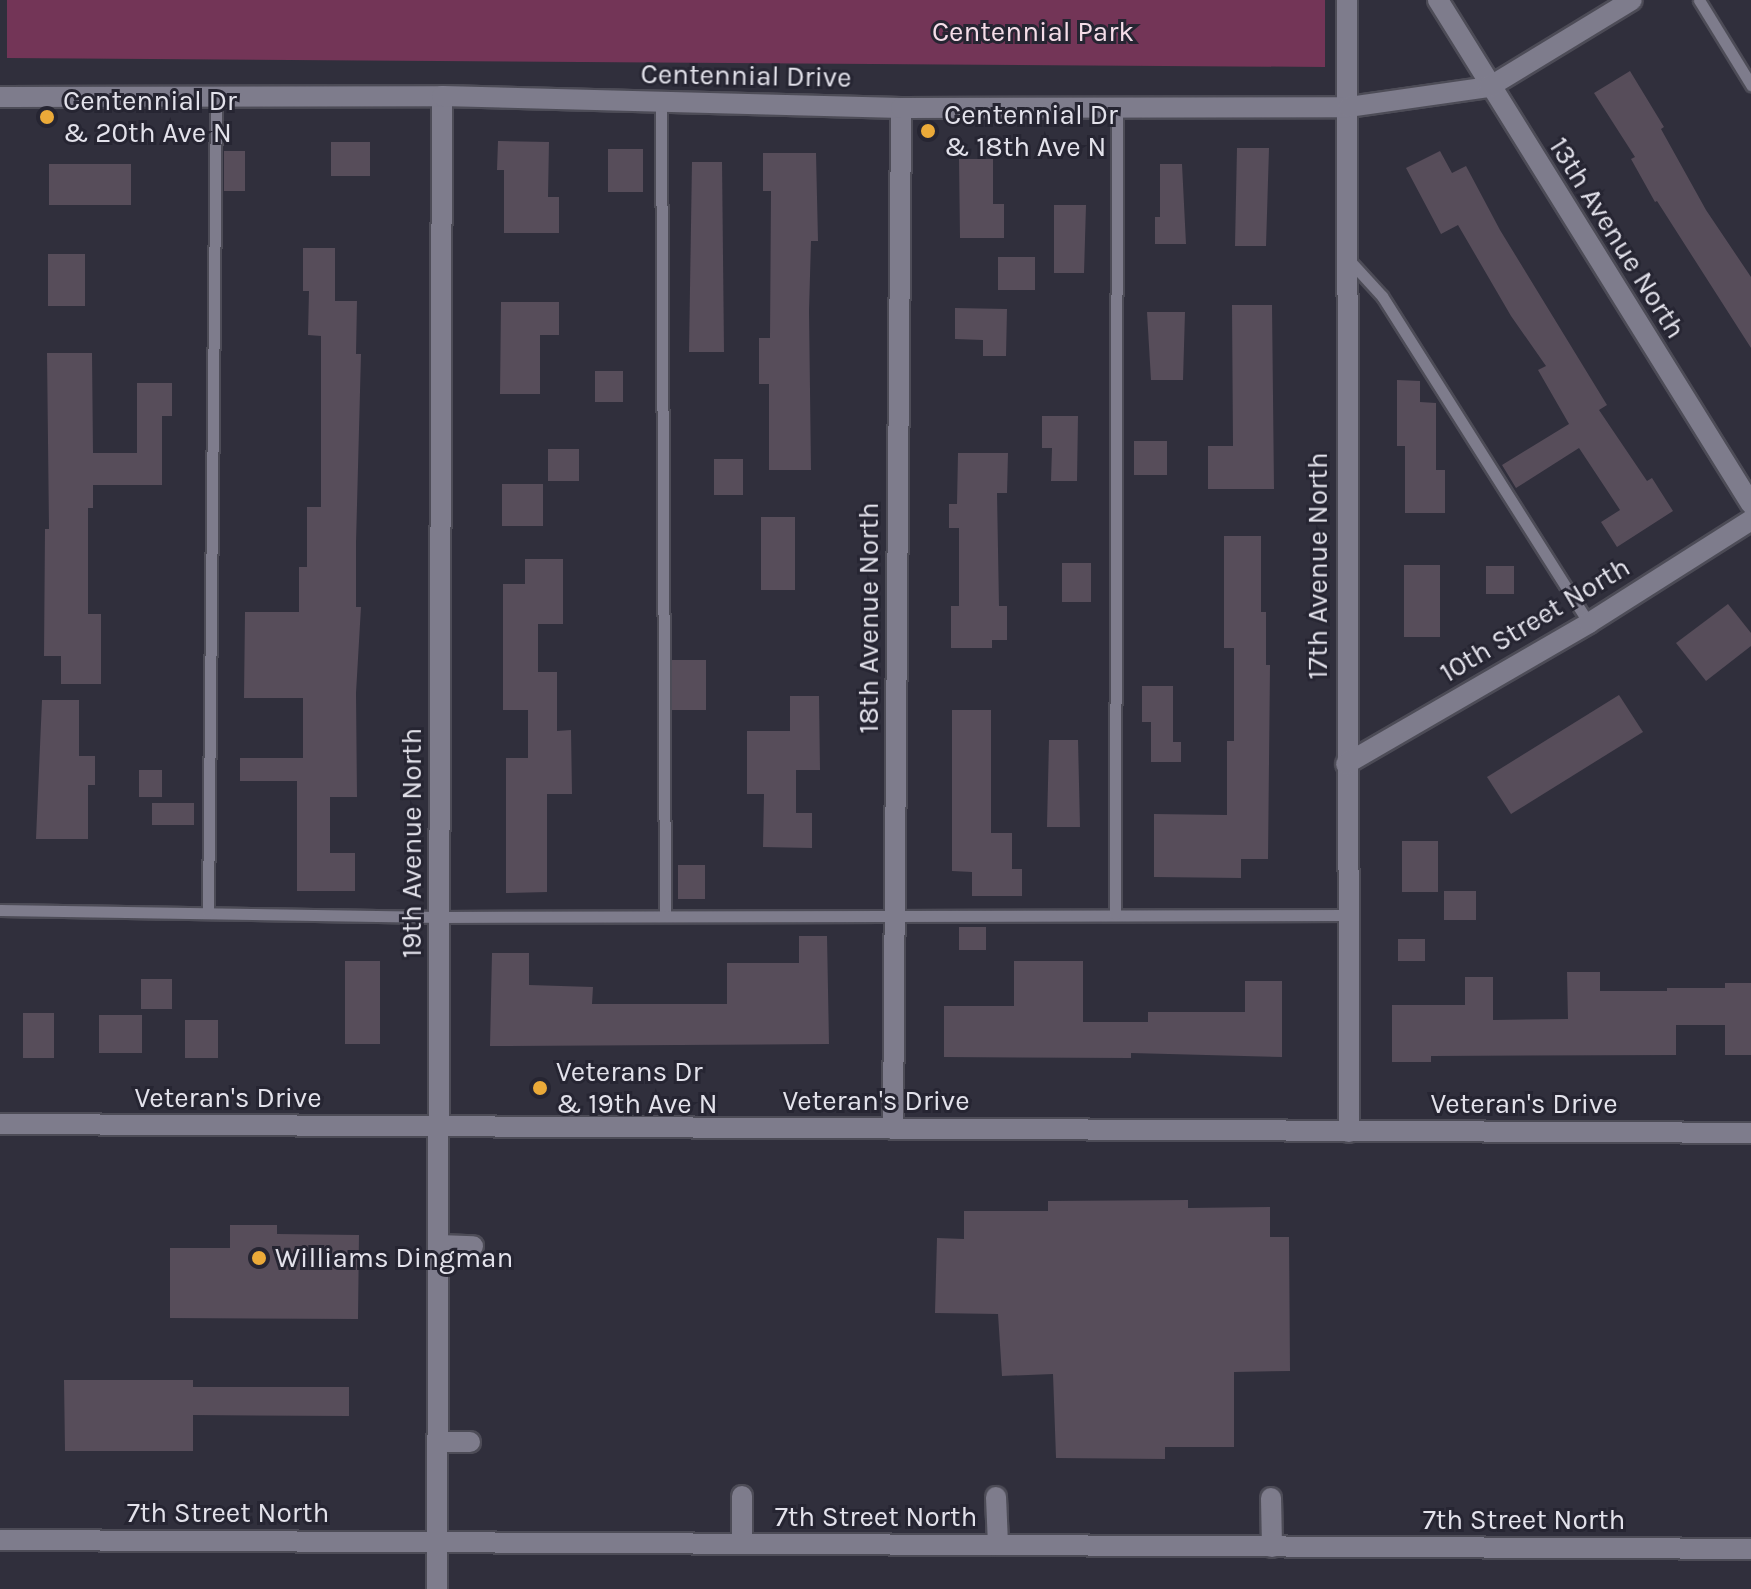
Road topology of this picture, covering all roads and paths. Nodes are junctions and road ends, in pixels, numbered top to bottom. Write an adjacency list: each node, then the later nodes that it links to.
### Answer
1 (1347, 0): 12 (street, 17th Avenue North)
2 (1438, 0): 6 (street, 13th Avenue North)
3 (1632, 0): 6 (street)
4 (1699, 0): 5 (lane)
5 (1751, 85)
6 (1489, 87): 12 (street, Centennial Drive); 15 (street, 13th Avenue North)
7 (442, 96): 9 (street, Centennial Drive); 10 (street, Centennial Drive); 25 (street, 19th Avenue North)
8 (0, 97): 9 (street, Centennial Drive)
9 (216, 97): 20 (lane)
10 (661, 102): 13 (street, Centennial Drive); 23 (lane)
11 (1117, 107): 12 (street, Centennial Drive); 13 (street, Centennial Drive); 22 (lane)
12 (1349, 107): 14 (street, 17th Avenue North)
13 (901, 108): 21 (street, 18th Avenue North)
14 (1346, 257): 17 (lane); 18 (street, 17th Avenue North)
15 (1751, 504)
16 (1751, 520): 17 (street, 10th Street North)
17 (1589, 623): 18 (street, 10th Street North)
18 (1346, 764): 24 (street, 17th Avenue North)
19 (0, 910): 20 (lane)
20 (208, 913): 25 (lane)
21 (895, 913): 22 (lane); 23 (lane); 28 (street, 18th Avenue North)
22 (1115, 914): 24 (lane)
23 (665, 915): 25 (lane)
24 (1349, 915): 29 (street, 17th Avenue North)
25 (440, 917): 27 (street, 19th Avenue North)
26 (0, 1124): 27 (street, Veteran's Drive)
27 (439, 1127): 28 (street, Veteran's Drive); 31 (street, 19th Avenue North)
28 (893, 1129): 29 (street, Veteran's Drive)
29 (1349, 1132): 30 (street, Veteran's Drive)
30 (1751, 1133)
31 (439, 1245): 32 (street); 33 (street, 19th Avenue North)
32 (473, 1246)
33 (438, 1442): 34 (street); 39 (street, 19th Avenue North)
34 (470, 1442)
35 (742, 1496): 40 (street)
36 (996, 1497): 41 (street)
37 (1271, 1498): 42 (street)
38 (0, 1540): 39 (street, 7th Street North)
39 (438, 1543): 40 (street, 7th Street North); 44 (street, 19th Avenue North)
40 (742, 1544): 41 (street, 7th Street North)
41 (998, 1545): 42 (street, 7th Street North)
42 (1272, 1547): 43 (street, 7th Street North)
43 (1751, 1549)
44 (437, 1589)

